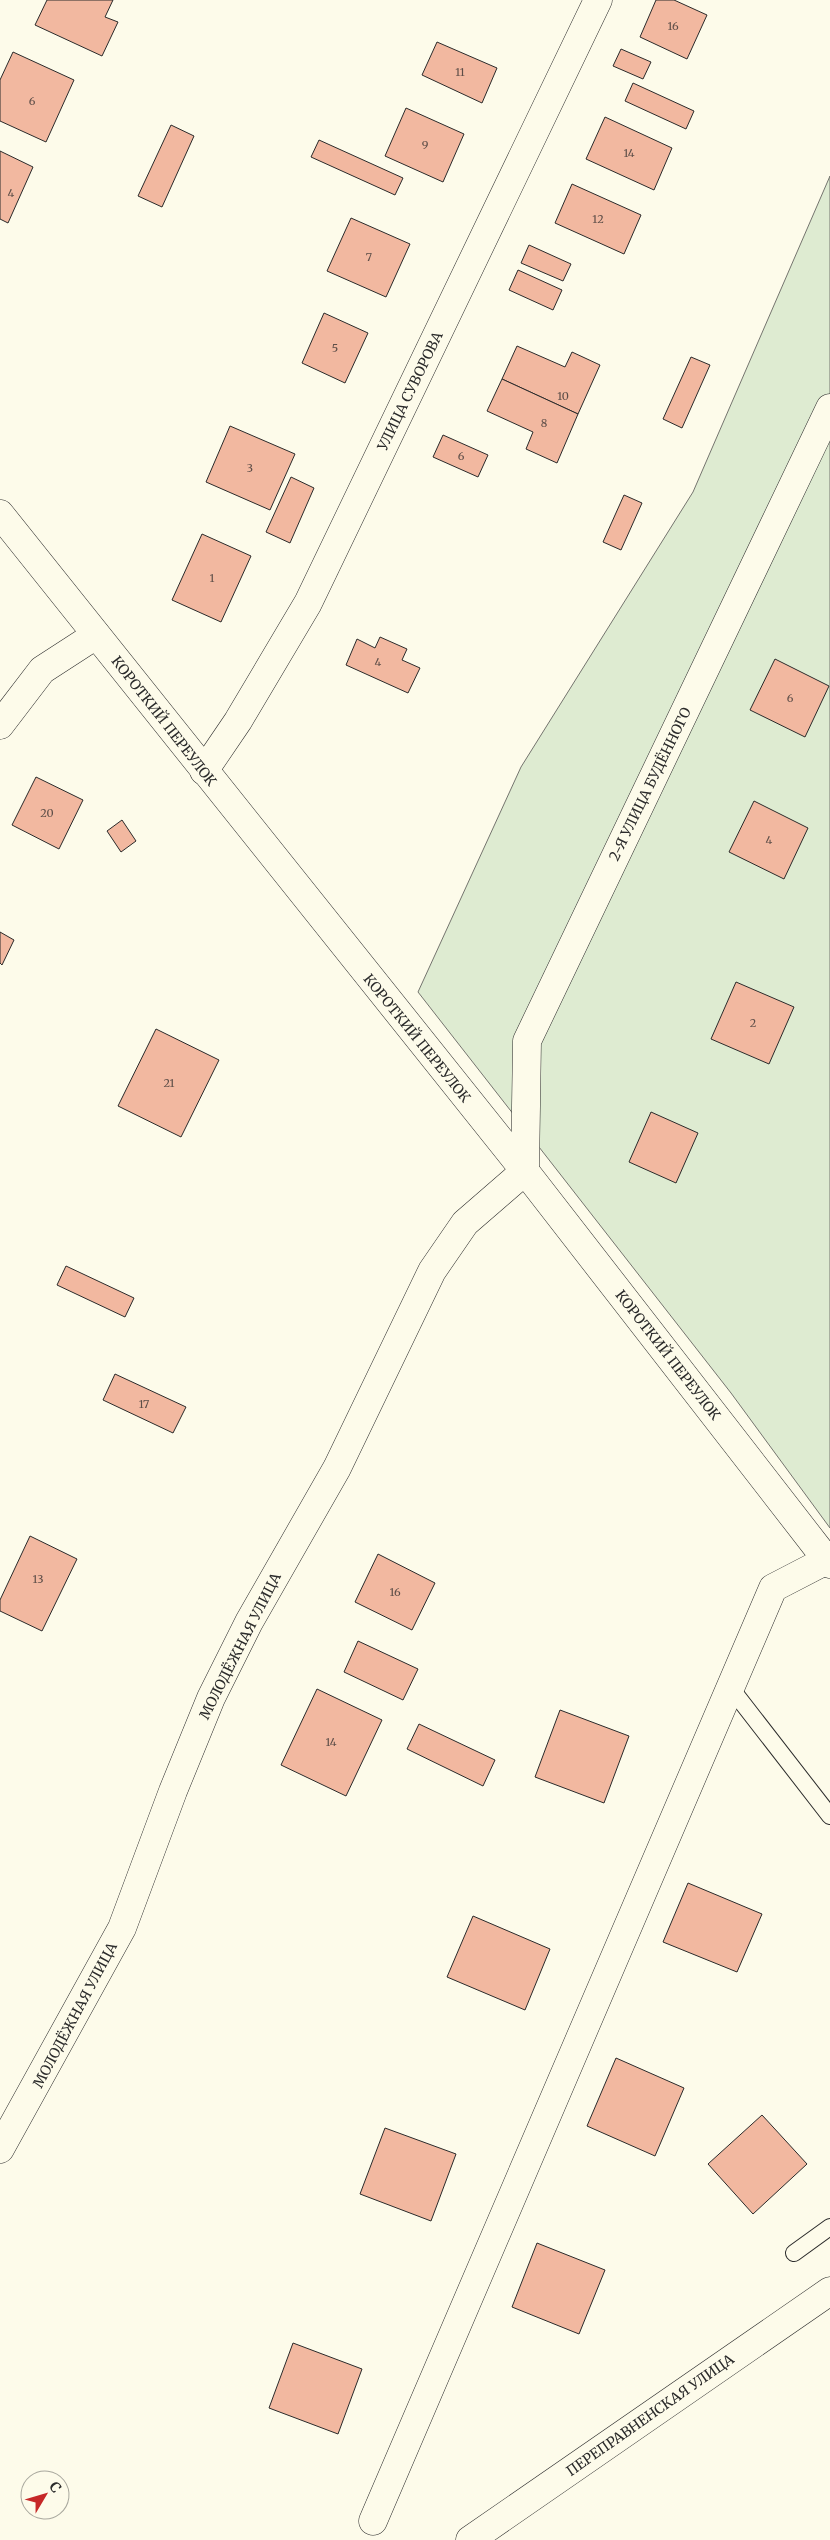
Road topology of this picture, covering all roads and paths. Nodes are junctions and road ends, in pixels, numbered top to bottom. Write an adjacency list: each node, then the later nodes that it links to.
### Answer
1 (598, 0): 6 (street, УЛИЦА СУВОРОВА)
2 (830, 408): 7 (street, 2-Я УЛИЦА БУДЁННОГО)
3 (0, 514): 4 (street, КОРОТКИЙ ПЕРЕУЛОК)
4 (96, 635): 5 (street); 6 (street, КОРОТКИЙ ПЕРЕУЛОК)
5 (0, 725)
6 (204, 771): 7 (street, КОРОТКИЙ ПЕРЕУЛОК)
7 (525, 1172): 8 (street, КОРОТКИЙ ПЕРЕУЛОК); 11 (street, МОЛОДЁЖНАЯ УЛИЦА)
8 (829, 1561): 9 (street)
9 (730, 1687): 10 (lane); 15 (street)
10 (830, 1816)
11 (0, 2150)
12 (830, 2227): 13 (lane)
13 (794, 2253)
14 (830, 2291): 16 (street, ПЕРЕПРАВНЕНСКАЯ УЛИЦА)
15 (373, 2521)
16 (470, 2540)

